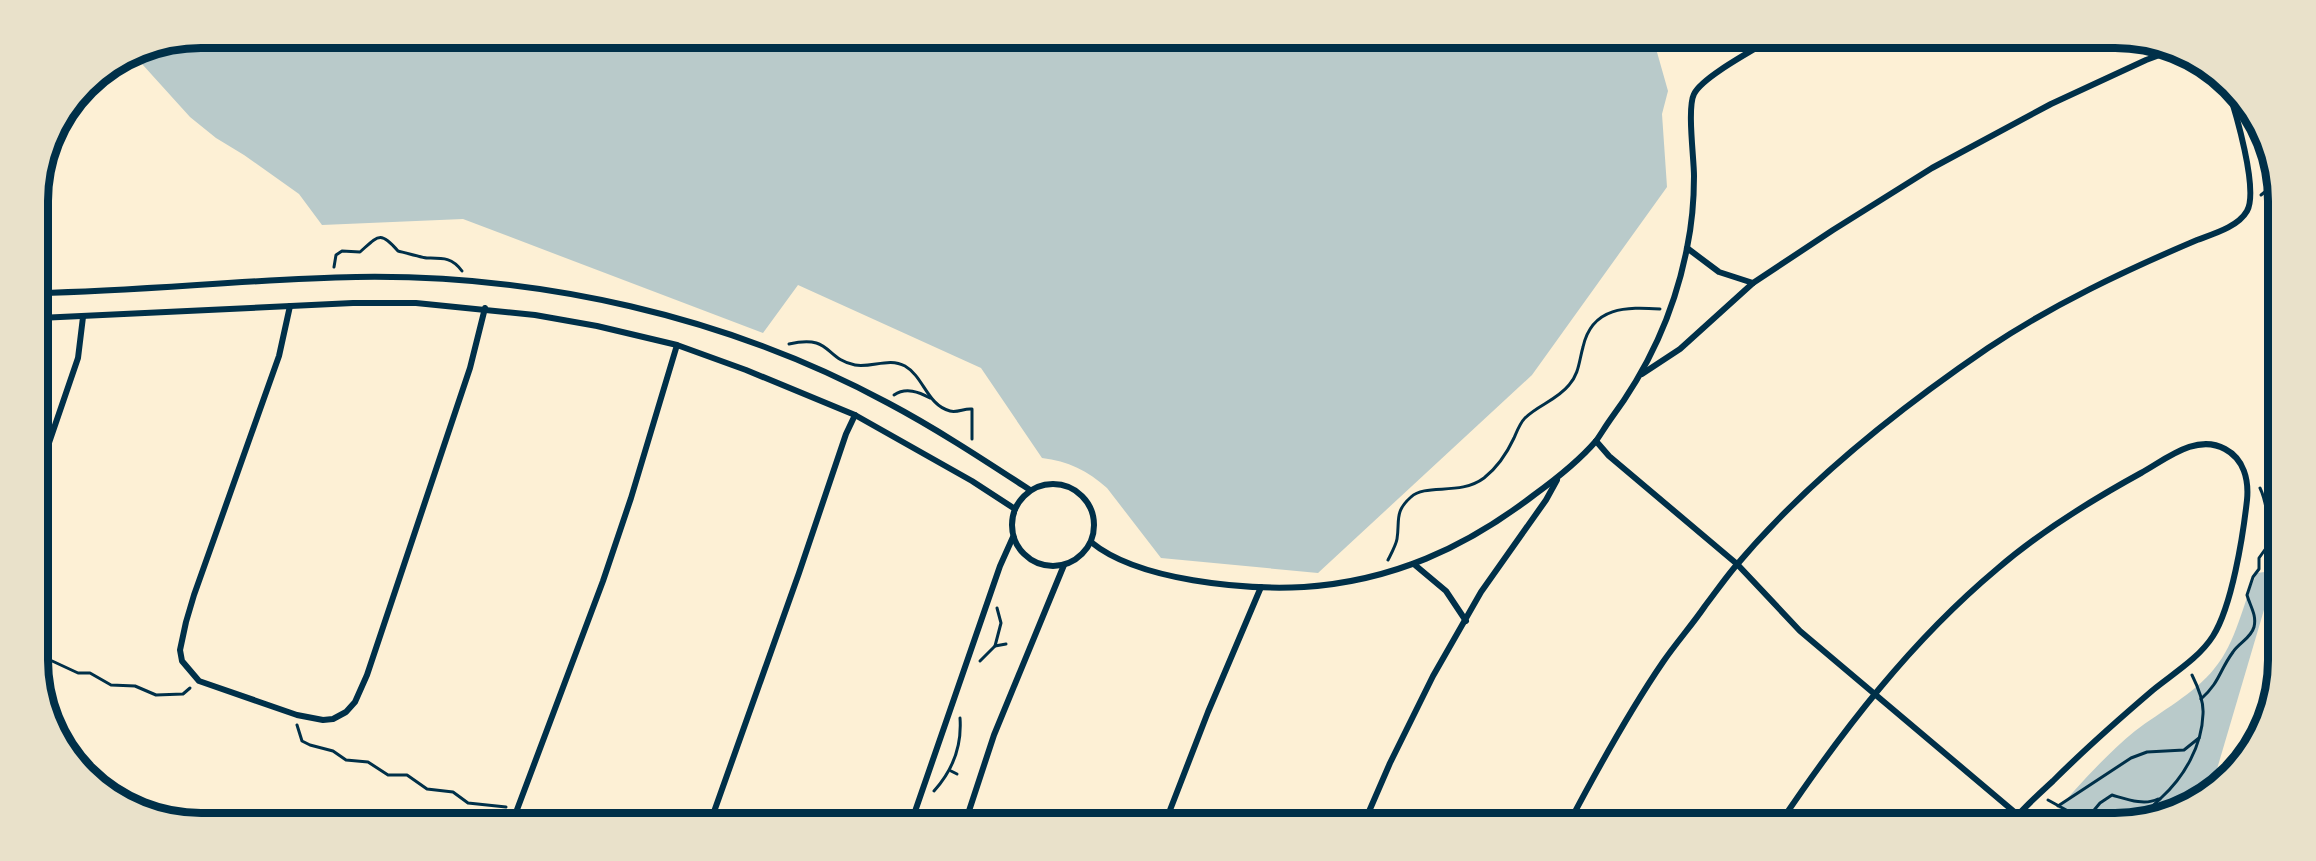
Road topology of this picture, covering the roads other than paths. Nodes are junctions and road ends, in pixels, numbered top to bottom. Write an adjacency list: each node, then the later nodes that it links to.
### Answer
1 (1758, 48): 4 (street)
2 (2160, 55): 5 (street)
3 (2232, 103): 21 (street)
4 (1687, 248): 5 (street); 12 (street)
5 (1754, 283): 12 (street)
6 (48, 292): 17 (street)
7 (290, 306): 8 (street); 8 (street); 9 (street)
8 (485, 308): 11 (street)
9 (83, 317): 10 (street); 15 (street)
10 (48, 318)
11 (677, 345): 13 (street); 27 (street)
12 (1642, 374): 14 (street)
13 (855, 415): 18 (street); 28 (street)
14 (1596, 441): 16 (street); 21 (street)
15 (48, 446)
16 (1559, 477): 23 (street); 25 (street)
17 (1030, 490): 18 (street); 20 (street)
18 (1015, 509): 19 (street)
19 (1013, 537): 22 (street); 29 (street)
20 (1091, 543): 22 (street); 24 (street)
21 (1737, 564): 26 (street); 33 (street)
22 (1064, 565): 30 (street)
23 (1415, 565): 24 (street); 25 (street)
24 (1261, 587): 31 (street)
25 (1466, 621): 32 (street)
26 (1875, 695): 34 (street); 35 (street); 36 (street)
27 (515, 813)
28 (714, 813)
29 (914, 813)
30 (968, 813)
31 (1168, 813)
32 (1368, 813)
33 (1574, 813)
34 (1787, 813)
35 (2016, 813)
36 (2020, 813)

